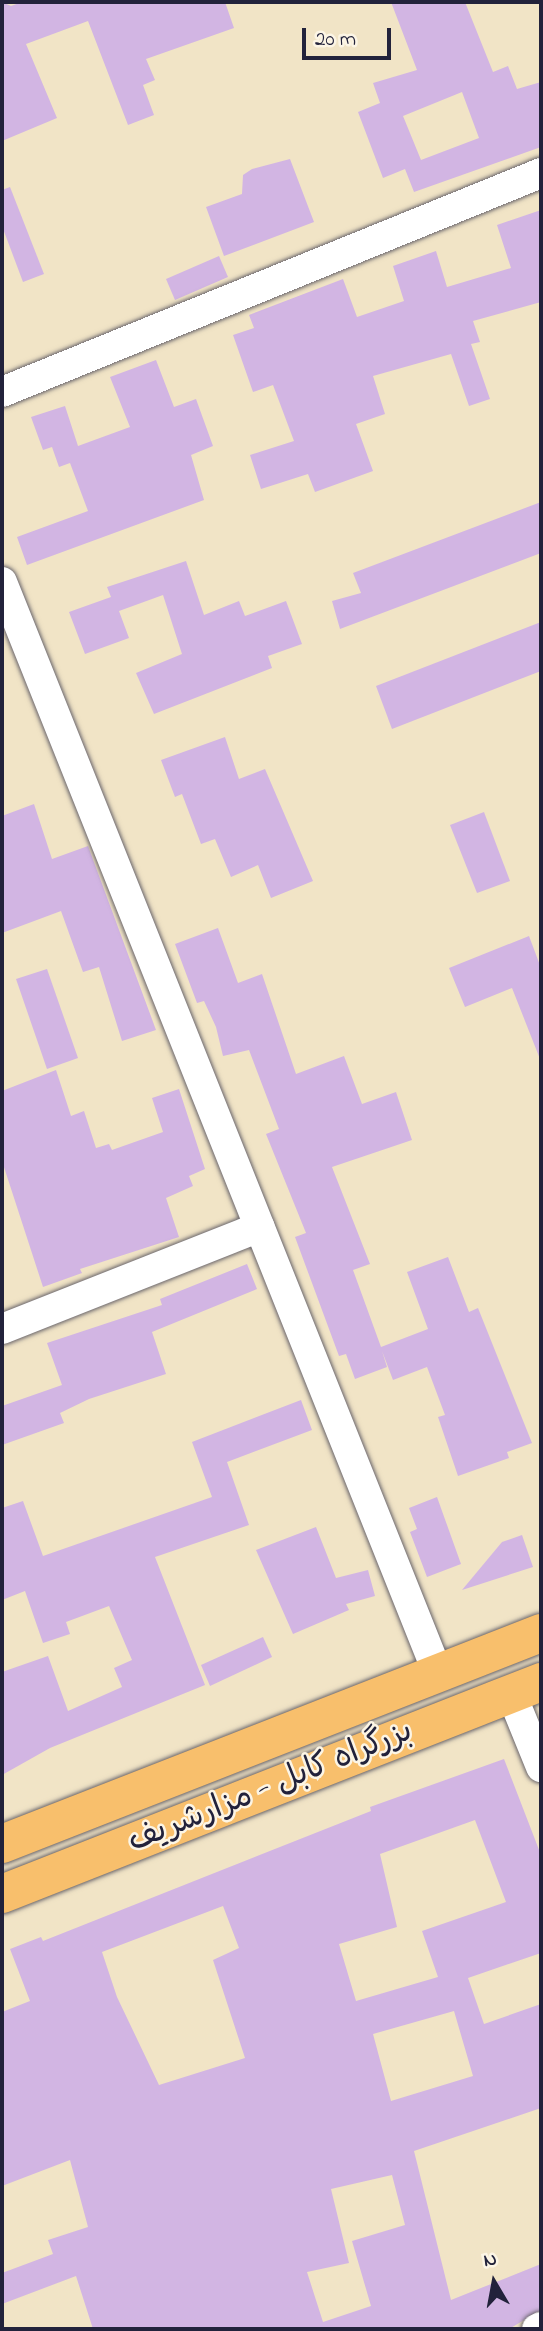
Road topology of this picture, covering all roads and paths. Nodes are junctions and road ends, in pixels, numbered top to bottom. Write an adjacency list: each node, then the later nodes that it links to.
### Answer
1 (541, 173): 2 (street)
2 (2, 393)
3 (2, 582): 4 (street)
4 (259, 1227): 5 (street); 7 (street)
5 (2, 1329)
6 (541, 1633): 7 (highway, بزرگراه کابل - مزارشریف)
7 (438, 1674): 10 (highway, بزرگراه کابل - مزارشریف)
8 (526, 1688): 9 (street); 11 (highway, بزرگراه کابل - مزارشریف)
9 (541, 1767)
10 (2, 1844)
11 (2, 1894)

